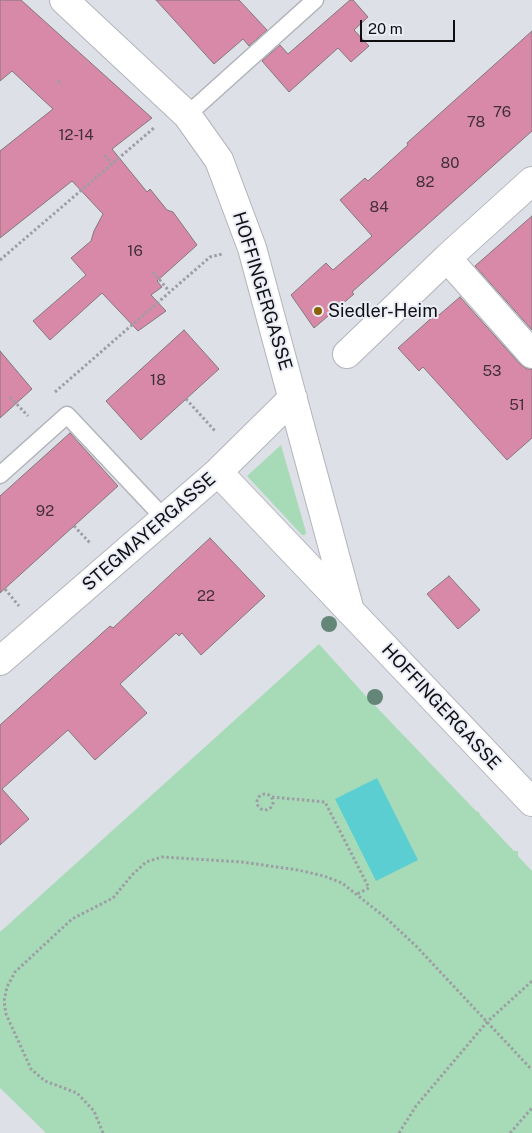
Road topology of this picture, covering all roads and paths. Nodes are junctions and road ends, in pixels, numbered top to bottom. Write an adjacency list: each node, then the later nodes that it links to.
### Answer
1 (64, 0): 5 (street, HOFFINGERGASSE)
2 (315, 0): 5 (lane)
3 (58, 81): 4 (path)
4 (62, 85)
5 (183, 111): 7 (path); 9 (street, HOFFINGERGASSE)
6 (105, 155): 7 (path)
7 (112, 164): 11 (path)
8 (532, 181): 10 (street)
9 (252, 248): 13 (path); 19 (street, HOFFINGERGASSE)
10 (447, 258): 14 (street); 15 (street)
11 (0, 260)
12 (154, 272): 13 (path)
13 (169, 291): 17 (path)
14 (347, 354)
15 (532, 354)
16 (10, 397): 21 (path)
17 (50, 397)
18 (186, 398): 23 (path)
19 (293, 398): 23 (street, STEGMAYERGASSE); 26 (street, HOFFINGERGASSE)
20 (36, 410): 21 (path)
21 (28, 416): 22 (path)
22 (21, 423)
23 (227, 463): 25 (street, STEGMAYERGASSE); 26 (street, HOFFINGERGASSE)
24 (0, 475): 25 (lane)
25 (164, 518): 27 (street, STEGMAYERGASSE)
26 (350, 611): 29 (street, HOFFINGERGASSE)
27 (0, 661)
28 (272, 797): 28 (path); 30 (path)
29 (532, 802)
30 (357, 894): 32 (path); 35 (path)
31 (532, 981): 32 (path)
32 (487, 1022): 33 (path); 36 (path)
33 (532, 1070)
34 (532, 1108): 37 (path)
35 (104, 1133)
36 (399, 1133)
37 (510, 1133)

